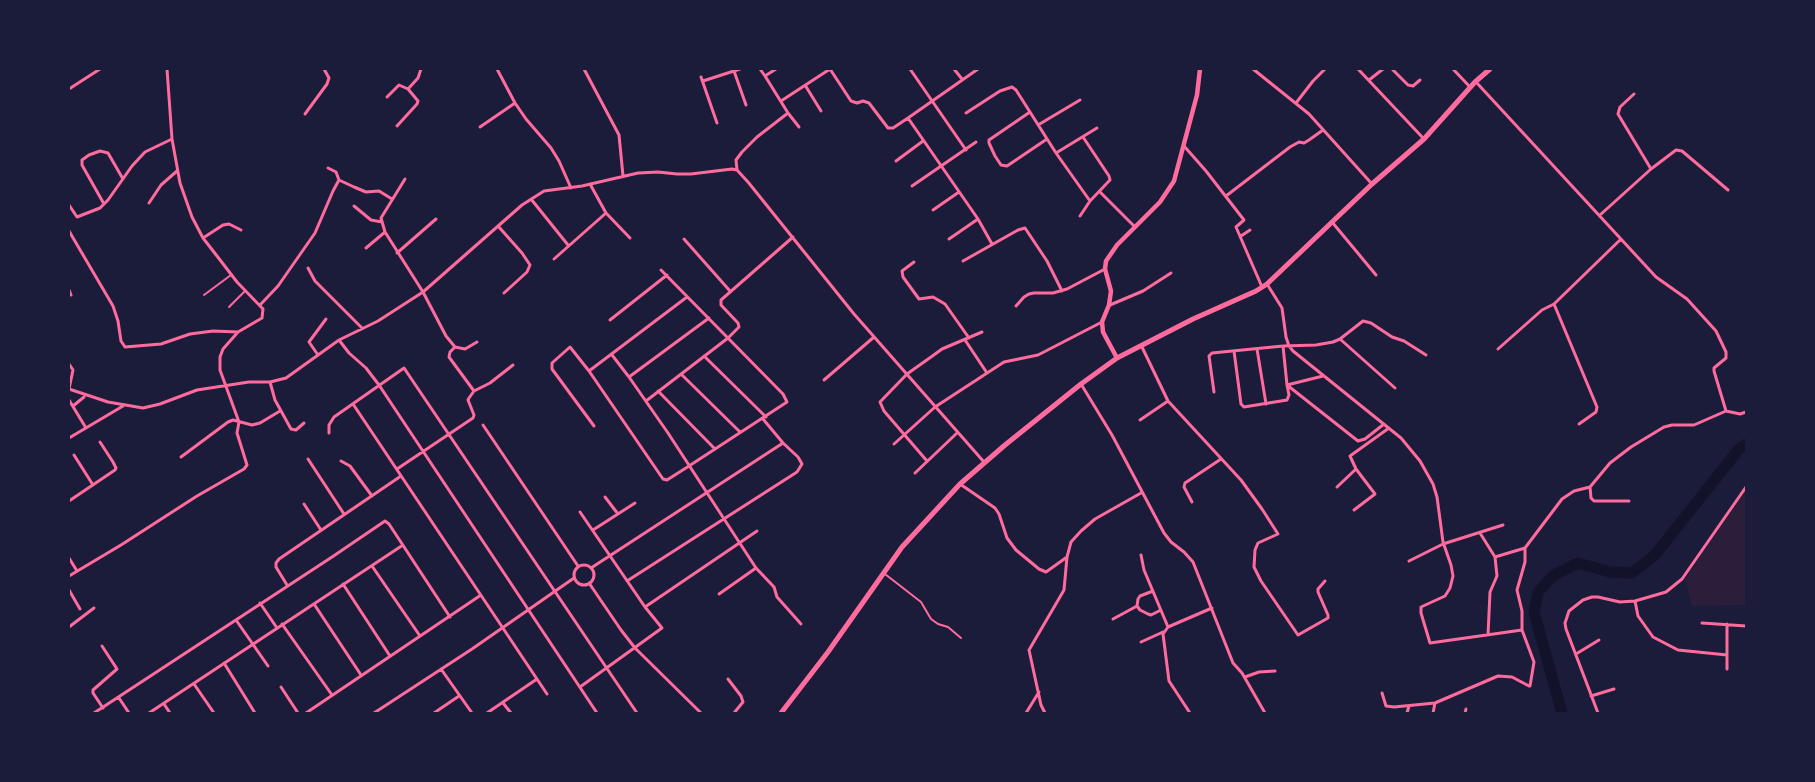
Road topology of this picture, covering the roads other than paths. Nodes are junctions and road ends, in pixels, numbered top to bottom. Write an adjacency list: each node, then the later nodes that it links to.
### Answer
1 (100, 69): 29 (street)
2 (167, 69): 54 (street)
3 (324, 69): 43 (street)
4 (421, 69): 30 (street)
5 (497, 69): 36 (street)
6 (584, 69): 67 (street)
7 (740, 69): 21 (street)
8 (760, 69): 22 (street)
9 (776, 69): 22 (street)
10 (910, 69): 33 (street)
11 (954, 69): 23 (street)
12 (978, 69): 23 (street)
13 (1200, 69): 58 (street)
14 (1253, 69): 37 (street)
15 (1325, 69): 37 (street)
16 (1358, 69): 24 (street)
17 (1383, 69): 24 (street)
18 (1392, 69): 25 (street)
19 (1453, 69): 28 (street)
20 (1490, 69): 26 (main road)
21 (734, 71): 38 (street); 45 (street)
22 (765, 76): 35 (street)
23 (962, 80): 33 (street)
24 (1369, 80): 53 (street)
25 (1420, 80)
26 (1476, 82): 28 (main road); 88 (street)
27 (805, 85): 35 (street); 39 (street); 44 (street)
28 (1470, 88): 53 (main road)
29 (69, 89)
30 (408, 90): 32 (street); 47 (street)
31 (1634, 94): 64 (street)
32 (387, 97)
33 (932, 100): 44 (street); 59 (street)
34 (1080, 100): 46 (street)
35 (780, 101): 41 (street)
36 (515, 103): 48 (street); 74 (street)
37 (1296, 103): 51 (street)
38 (746, 105)
39 (821, 111)
40 (1030, 112): 42 (street); 46 (street); 55 (street)
41 (788, 113): 49 (street); 65 (street)
42 (966, 113)
43 (306, 114)
44 (908, 118): 56 (street)
45 (717, 123)
46 (1038, 125): 55 (street)
47 (397, 126)
48 (480, 127)
49 (799, 127)
50 (1097, 128): 52 (street)
51 (1323, 130): 72 (street); 78 (street)
52 (1083, 137): 60 (street); 77 (street)
53 (1424, 138): 72 (main road)
54 (172, 139): 66 (street); 69 (street)
55 (1047, 139): 60 (street)
56 (923, 141): 61 (street); 62 (street)
57 (976, 142): 59 (street)
58 (1184, 146): 78 (street); 95 (street)
59 (966, 150): 62 (street)
60 (1056, 154): 81 (street)
61 (896, 161)
62 (940, 166): 73 (street); 76 (street)
63 (328, 168): 70 (street)
64 (1651, 169): 75 (street); 88 (street)
65 (736, 170): 67 (street); 101 (street)
66 (177, 171): 82 (street); 102 (street)
67 (623, 176): 71 (street)
68 (405, 179): 79 (street)
69 (124, 180): 83 (street); 83 (street)
70 (339, 180): 79 (street); 132 (street)
71 (590, 184): 74 (street); 87 (street)
72 (1372, 184): 93 (main road)
73 (912, 186)
74 (571, 188): 80 (street)
75 (1728, 190)
76 (959, 192): 86 (street); 91 (street)
77 (1100, 192): 81 (street); 95 (street)
78 (1226, 196): 100 (street)
79 (392, 199): 92 (street)
80 (531, 199): 94 (street); 108 (street)
81 (1090, 201): 89 (street)
82 (149, 202)
83 (104, 204): 84 (street)
84 (69, 205)
85 (354, 206): 92 (street)
86 (933, 210)
87 (606, 213): 103 (street); 108 (street)
88 (1600, 215): 106 (street)
89 (1080, 216)
90 (436, 219): 110 (street)
91 (978, 219): 105 (street); 107 (street)
92 (382, 222): 99 (street)
93 (1332, 222): 119 (street); 121 (main road)
94 (498, 226): 126 (street); 127 (street)
95 (1135, 227): 115 (street)
96 (241, 230): 102 (street)
97 (1250, 230): 100 (street)
98 (69, 231): 141 (street)
99 (385, 232): 109 (street); 110 (street)
100 (1241, 236): 121 (street)
101 (793, 237): 125 (street); 143 (street)
102 (203, 238): 118 (street)
103 (630, 238)
104 (684, 239): 125 (street)
105 (949, 239)
106 (1621, 239): 131 (street); 191 (street)
107 (992, 244): 112 (street); 123 (street)
108 (568, 245): 111 (street)
109 (366, 248)
110 (396, 253): 126 (street)
111 (554, 259)
112 (963, 261)
113 (914, 262): 145 (street)
114 (308, 268): 140 (street)
115 (1106, 269): 123 (street); 133 (street)
116 (661, 270): 120 (street)
117 (1171, 273): 133 (street)
118 (231, 275): 124 (street); 129 (lane)
119 (1376, 275)
120 (667, 276): 130 (street); 138 (street)
121 (1264, 285): 150 (main road); 152 (street)
122 (69, 290): 128 (street)
123 (1062, 290): 134 (street)
124 (245, 291): 132 (street); 135 (lane)
125 (730, 291): 144 (street)
126 (423, 292): 140 (street); 153 (street)
127 (504, 293)
128 (72, 295)
129 (204, 295)
130 (688, 297): 136 (street); 157 (street)
131 (1554, 304): 155 (street); 198 (street)
132 (260, 305): 141 (street)
133 (1109, 305): 139 (street)
134 (1016, 306)
135 (230, 307)
136 (709, 318): 144 (street); 169 (street)
137 (326, 319): 158 (street)
138 (610, 320)
139 (1102, 322): 161 (street); 165 (street)
140 (362, 328): 147 (street)
141 (238, 332): 173 (street)
142 (982, 332): 145 (street)
143 (874, 337): 167 (street); 170 (street)
144 (728, 338): 160 (street); 193 (street)
145 (969, 338): 148 (street)
146 (1340, 339): 152 (street); 159 (street); 176 (street)
147 (339, 340): 158 (street); 174 (street)
148 (965, 340): 165 (street); 167 (street)
149 (477, 342): 153 (street)
150 (1141, 345): 161 (main road); 184 (street)
151 (1283, 346): 152 (street); 154 (street); 175 (street)
152 (1289, 346): 168 (street)
153 (455, 348): 178 (street)
154 (1257, 349): 156 (street); 186 (street)
155 (1498, 349)
156 (1234, 351): 180 (street); 186 (street)
157 (612, 354): 164 (street); 169 (street)
158 (318, 355): 171 (street)
159 (1426, 355)
160 (704, 356): 166 (street); 193 (street)
161 (1118, 358): 172 (main road)
162 (69, 364): 177 (street)
163 (513, 365): 178 (street)
164 (589, 371): 200 (street); 221 (street)
165 (987, 373): 189 (street)
166 (681, 374): 179 (street); 203 (street)
167 (907, 374): 189 (street); 207 (street)
168 (1323, 376): 175 (street); 197 (street)
169 (629, 377): 183 (street)
170 (824, 380)
171 (270, 382): 173 (street); 190 (street)
172 (1081, 384): 220 (main road); 231 (street)
173 (225, 385): 188 (street); 195 (street)
174 (379, 385): 185 (street); 206 (street); 213 (street)
175 (1287, 386): 186 (street); 197 (street)
176 (1395, 388)
177 (69, 389): 188 (street)
178 (474, 391): 206 (street)
179 (658, 391): 183 (street); 212 (street)
180 (1214, 392)
181 (84, 397): 187 (street)
182 (69, 400): 187 (street)
183 (646, 401): 221 (street)
184 (1168, 401): 194 (street); 217 (street)
185 (353, 404): 204 (street); 223 (street)
186 (1266, 404)
187 (73, 406): 201 (street)
188 (123, 406): 201 (street)
189 (934, 407): 205 (street); 207 (street)
190 (280, 410): 195 (street); 196 (street)
191 (1726, 411): 192 (street); 229 (street)
192 (1746, 412)
193 (764, 418): 203 (street); 210 (street)
194 (1140, 420)
195 (239, 422): 215 (street); 264 (street)
196 (304, 424)
197 (1384, 424): 202 (street)
198 (1580, 424)
199 (483, 425): 261 (street)
200 (594, 426)
201 (86, 428): 208 (street)
202 (1389, 428): 222 (street); 251 (street)
203 (740, 432): 212 (street)
204 (329, 433)
205 (957, 433): 219 (street); 220 (street)
206 (450, 434): 213 (street); 275 (street)
207 (904, 434): 211 (street); 219 (street)
208 (69, 438)
209 (100, 442): 227 (street)
210 (783, 443): 232 (street); 244 (street)
211 (894, 444)
212 (715, 449): 221 (street)
213 (424, 451): 223 (street); 286 (street)
214 (74, 455): 227 (street)
215 (181, 457)
216 (308, 459): 242 (street)
217 (1221, 459): 237 (street); 269 (street)
218 (341, 461): 233 (street)
219 (927, 461): 224 (street)
220 (984, 462): 226 (main road)
221 (690, 466): 232 (street)
222 (1356, 468): 228 (street); 240 (street)
223 (397, 469): 225 (street)
224 (915, 473)
225 (402, 476): 233 (street); 277 (street)
226 (960, 484): 258 (street); 265 (main road)
227 (94, 486): 235 (street)
228 (1337, 487)
229 (1590, 487): 236 (street); 253 (street)
230 (1746, 487): 278 (street)
231 (1141, 492): 258 (street); 284 (street)
232 (706, 493): 244 (street); 255 (street)
233 (372, 496): 242 (street)
234 (605, 497): 243 (street)
235 (69, 501)
236 (1629, 501)
237 (1192, 502)
238 (635, 503): 243 (street)
239 (304, 504): 246 (street)
240 (1354, 510)
241 (580, 512): 247 (street)
242 (344, 514): 246 (street)
243 (618, 514): 247 (street)
244 (724, 520): 250 (street); 268 (street)
245 (1503, 525): 249 (street)
246 (321, 530): 272 (street)
247 (593, 530): 255 (street)
248 (757, 531): 250 (street)
249 (1480, 533): 251 (street); 256 (street)
250 (740, 544): 263 (street); 282 (street)
251 (1443, 544): 259 (street); 302 (street)
252 (403, 545): 260 (street); 272 (street); 288 (street)
253 (1525, 548): 256 (street); 300 (street)
254 (1141, 555): 274 (street)
255 (610, 556): 262 (street); 268 (street)
256 (1495, 557): 302 (street)
257 (69, 558): 264 (street)
258 (1067, 558): 327 (street)
259 (1409, 561)
260 (372, 566): 271 (street); 303 (street)
261 (578, 566): 262 (street); 267 (street)
262 (591, 568): 270 (street)
263 (756, 568): 276 (street); 293 (street)
264 (77, 571): 266 (street)
265 (883, 572): 304 (lane); 357 (main road)
266 (69, 576)
267 (574, 578): 270 (street); 275 (street)
268 (627, 581): 282 (street)
269 (1325, 581)
270 (589, 583): 309 (street)
271 (343, 584): 280 (street); 312 (street)
272 (287, 585): 279 (street)
273 (69, 590): 285 (street)
274 (1153, 591): 281 (street); 287 (street)
275 (554, 593): 286 (street); 315 (street)
276 (719, 594)
277 (482, 595): 288 (street); 299 (street)
278 (1635, 601): 310 (street); 311 (street)
279 (260, 603): 290 (street); 298 (street)
280 (314, 604): 292 (street); 319 (street)
281 (1137, 606): 287 (street); 289 (street)
282 (645, 607): 309 (street)
283 (94, 608): 296 (street)
284 (1212, 608): 297 (street); 320 (street)
285 (80, 609)
286 (529, 610): 299 (street); 325 (street)
287 (1161, 610): 297 (street)
288 (450, 617): 303 (street)
289 (1113, 619)
290 (236, 620): 307 (street); 333 (street)
291 (1702, 623): 294 (street)
292 (282, 624): 298 (street); 330 (street)
293 (800, 624)
294 (1727, 624): 295 (street); 311 (street)
295 (1746, 626)
296 (69, 627)
297 (1168, 627): 301 (street)
298 (277, 628): 307 (street)
299 (502, 628): 316 (street); 322 (street)
300 (1522, 630): 302 (street); 335 (street)
301 (1164, 632): 306 (street); 360 (street)
302 (1488, 635)
303 (420, 636): 312 (street)
304 (961, 638)
305 (1599, 640): 310 (street)
306 (1141, 642)
307 (253, 644): 313 (street); 314 (street)
308 (102, 646): 339 (street)
309 (635, 648): 315 (street); 355 (street)
310 (1576, 654): 332 (street)
311 (1727, 655): 317 (street)
312 (390, 656): 319 (street)
313 (224, 664): 323 (street); 345 (street)
314 (268, 666)
315 (607, 669): 325 (street); 354 (street)
316 (441, 670): 331 (street); 348 (street)
317 (1727, 670)
318 (1275, 671): 320 (street)
319 (362, 675): 330 (street)
320 (1245, 677): 361 (street)
321 (728, 679): 356 (street)
322 (537, 680): 329 (street); 334 (street)
323 (194, 684): 336 (street); 344 (street)
324 (281, 687): 346 (street)
325 (580, 687): 353 (street)
326 (1614, 689): 332 (street)
327 (1039, 692): 358 (street); 359 (street)
328 (1382, 693): 338 (street)
329 (547, 694)
330 (332, 696): 347 (street)
331 (460, 696): 349 (street); 350 (street)
332 (1591, 696): 365 (street)
333 (119, 698): 339 (street); 341 (street)
334 (504, 703): 351 (street); 352 (street)
335 (1435, 703): 337 (street); 364 (street)
336 (164, 704): 342 (street); 343 (street)
337 (1409, 706): 338 (street); 363 (street)
338 (1388, 707): 362 (street)
339 (103, 708): 340 (street)
340 (94, 713)
341 (129, 713)
342 (149, 713)
343 (170, 713)
344 (214, 713)
345 (256, 713)
346 (298, 713)
347 (306, 713)
348 (374, 713)
349 (434, 713)
350 (472, 713)
351 (487, 713)
352 (511, 713)
353 (597, 713)
354 (638, 713)
355 (701, 713)
356 (734, 713)
357 (781, 713)
358 (1026, 713)
359 (1045, 713)
360 (1190, 713)
361 (1265, 713)
362 (1387, 713)
363 (1407, 713)
364 (1433, 713)
365 (1598, 713)

